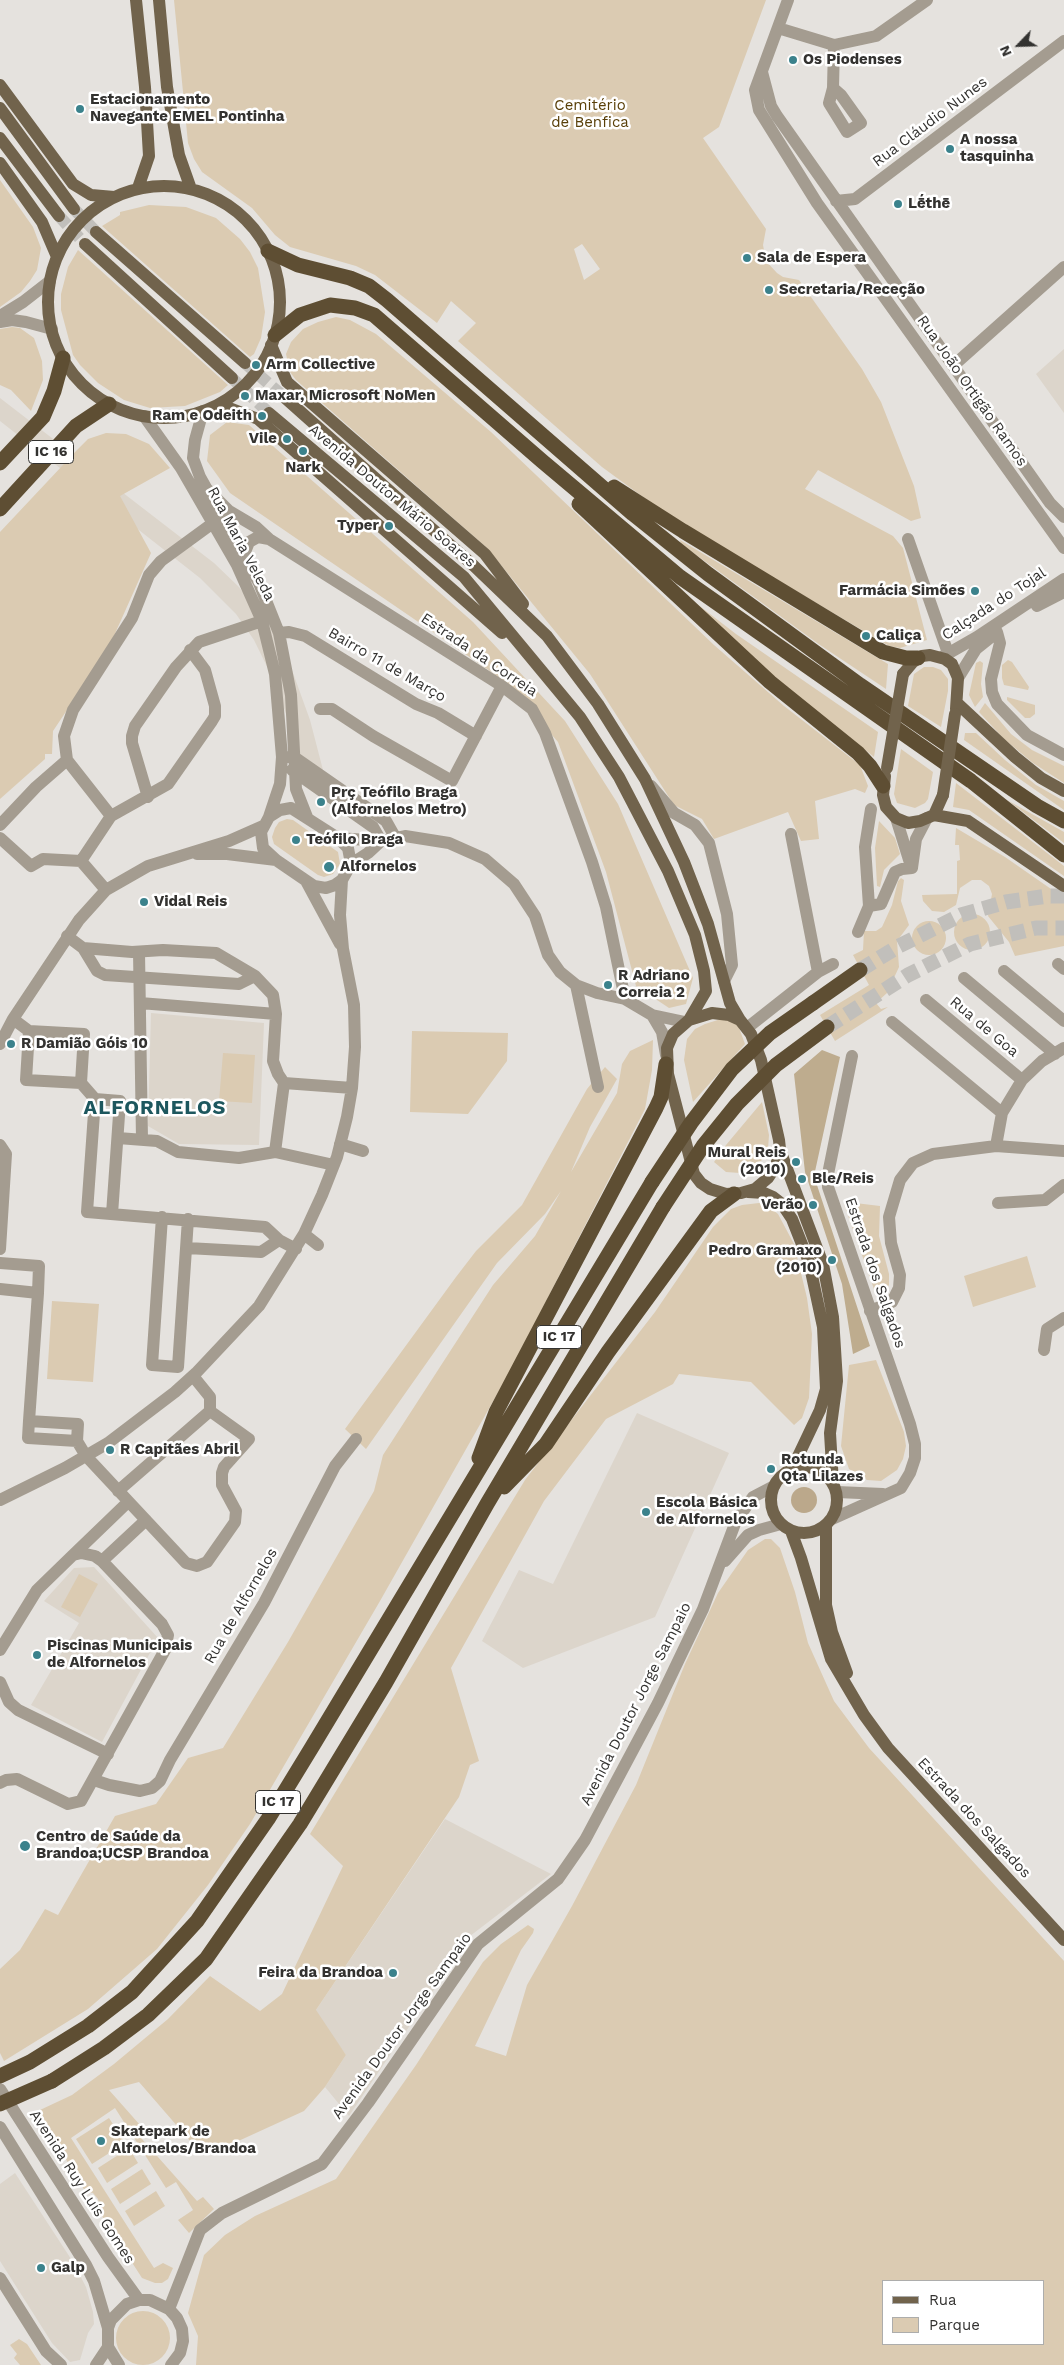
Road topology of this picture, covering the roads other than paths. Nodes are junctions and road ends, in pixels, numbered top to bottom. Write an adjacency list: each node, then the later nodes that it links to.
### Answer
1 (136, 0): 14 (main road)
2 (159, 0): 15 (main road)
3 (788, 0): 5 (street, Rua João Ortigão Ramos)
4 (928, 0): 7 (street)
5 (778, 28): 7 (street); 8 (street, Rua João Ortigão Ramos)
6 (1064, 41): 17 (street, Rua Cláudio Nunes)
7 (834, 45): 10 (street)
8 (762, 72): 17 (street, Rua João Ortigão Ramos); 49 (street, Rua João Ortigão Ramos)
9 (0, 85): 16 (main road)
10 (833, 88)
11 (0, 108): 18 (main road)
12 (0, 138): 19 (main road)
13 (0, 163): 23 (main road)
14 (138, 188): 15 (main road); 16 (main road)
15 (191, 189): 22 (main road)
16 (114, 197): 23 (main road)
17 (836, 202): 32 (street, Rua João Ortigão Ramos)
18 (74, 209)
19 (58, 216)
20 (96, 232): 31 (main road)
21 (85, 244): 33 (main road)
22 (268, 251): 29 (main road); 40 (highway)
23 (57, 257): 25 (main road)
24 (1064, 267): 32 (street)
25 (50, 281): 26 (street); 28 (main road)
26 (0, 316)
27 (0, 322): 28 (street)
28 (52, 329): 30 (main road)
29 (273, 340): 36 (main road); 41 (highway); 56 (main road)
30 (63, 358): 35 (main road); 42 (highway, IC 16)
31 (245, 363)
32 (954, 365): 45 (street, Rua João Ortigão Ramos)
33 (232, 378)
34 (284, 397): 56 (main road, Avenida Doutor Mário Soares)
35 (109, 404): 39 (main road); 44 (highway, IC 16)
36 (219, 404): 37 (main road); 60 (main road)
37 (203, 411): 39 (main road); 43 (street, Rua Maria Veleda)
38 (269, 413): 60 (main road, Avenida Doutor Mário Soares)
39 (144, 416): 46 (street, Rua Maria Veleda)
40 (558, 450): 59 (highway); 79 (highway)
41 (542, 461): 71 (highway); 88 (highway)
42 (0, 463)
43 (207, 489): 47 (street, Estrada da Correia); 50 (street, Rua Maria Veleda)
44 (0, 509)
45 (1064, 518)
46 (213, 524): 53 (street, Rua Maria Veleda); 68 (street)
47 (269, 539): 50 (street); 62 (street, Estrada da Correia)
48 (908, 539): 58 (street)
49 (1064, 548)
50 (247, 560): 55 (street, Rua Maria Veleda)
51 (1064, 579): 58 (street, Calçada do Tojal)
52 (1064, 592): 54 (street, Calçada do Tojal)
53 (262, 621): 57 (street); 67 (street, Rua Maria Veleda)
54 (997, 632): 61 (street, Calçada do Tojal); 66 (street)
55 (278, 633): 65 (street, Bairro 11 de Março); 67 (street, Rua Maria Veleda)
56 (547, 636): 70 (main road, Avenida Doutor Mário Soares)
57 (190, 650): 73 (street); 73 (street)
58 (945, 655): 59 (main road); 61 (main road)
59 (918, 658): 71 (main road, bridge)
60 (539, 667): 118 (main road, Avenida Doutor Mário Soares)
61 (958, 678): 64 (main road)
62 (502, 686): 65 (street); 112 (street, Estrada da Correia)
63 (320, 709): 65 (street)
64 (956, 709): 72 (main road); 76 (main road, bridge)
65 (476, 736)
66 (1064, 756)
67 (288, 757): 69 (street, Rua Maria Veleda); 80 (street, Rua Maria Veleda); 83 (street)
68 (67, 760): 75 (street); 81 (street)
69 (294, 774): 77 (street, Rua Maria Veleda); 86 (street)
70 (644, 779): 110 (main road, Avenida Doutor Mário Soares); 110 (street, Avenida Doutor Mário Soares)
71 (883, 786): 78 (main road)
72 (1064, 791)
73 (148, 796): 75 (street)
74 (870, 809): 97 (street)
75 (111, 816): 90 (street)
76 (930, 816): 78 (main road); 92 (street); 95 (main road)
77 (307, 817): 80 (street); 85 (street)
78 (896, 818): 92 (street)
79 (1064, 821)
80 (266, 822): 87 (street); 89 (street)
81 (0, 825)
82 (791, 834): 106 (street)
83 (395, 837): 86 (street); 111 (street)
84 (0, 838): 90 (street)
85 (338, 838): 86 (street); 91 (street)
86 (381, 841): 91 (street)
87 (190, 855): 89 (street); 96 (street)
88 (1064, 855)
89 (276, 860): 94 (street)
90 (80, 861): 96 (street)
91 (351, 864): 93 (street)
92 (912, 868): 97 (street)
93 (342, 880): 94 (street); 101 (street)
94 (306, 881): 101 (street)
95 (1064, 886)
96 (106, 890): 99 (street)
97 (870, 906): 98 (street)
98 (858, 932)
99 (68, 936): 100 (street); 117 (street)
100 (83, 948): 102 (street); 107 (street)
101 (343, 949): 133 (street)
102 (139, 952): 107 (street); 108 (street)
103 (833, 964): 106 (street)
104 (860, 970): 173 (highway, IC 17, bridge)
105 (1004, 971): 119 (street)
106 (818, 972): 121 (street)
107 (140, 976): 108 (street); 114 (street)
108 (255, 976): 115 (street)
109 (964, 978): 126 (street)
110 (724, 981): 121 (main road, Avenida Doutor Mário Soares)
111 (576, 985): 112 (street); 132 (street)
112 (625, 999): 116 (street)
113 (926, 1000): 129 (street, Rua de Goa)
114 (140, 1003): 115 (street); 137 (street)
115 (276, 1014): 131 (street)
116 (652, 1016): 118 (street); 128 (street)
117 (12, 1019): 123 (street); 124 (street); 125 (street)
118 (687, 1021): 121 (main road); 128 (main road, Avenida Doutor Mário Soares)
119 (1064, 1021)
120 (892, 1022): 135 (street)
121 (743, 1024): 141 (main road, Avenida Doutor Mário Soares)
122 (827, 1027): 177 (highway, IC 17, bridge)
123 (0, 1029)
124 (29, 1031): 130 (street); 130 (street)
125 (0, 1044)
126 (1059, 1051): 129 (street)
127 (852, 1056): 161 (street, Estrada dos Salgados)
128 (666, 1059): 147 (main road); 173 (highway)
129 (1022, 1080): 135 (street)
130 (81, 1083): 134 (street)
131 (284, 1083): 133 (street); 144 (street)
132 (598, 1087)
133 (352, 1088): 138 (street)
134 (95, 1099): 136 (street); 149 (street)
135 (1002, 1113): 140 (street)
136 (118, 1138): 137 (street); 149 (street)
137 (142, 1139): 144 (street)
138 (340, 1144): 142 (street); 145 (street)
139 (0, 1145): 155 (street)
140 (996, 1146): 143 (street); 161 (street)
141 (780, 1149): 147 (main road); 171 (main road)
142 (363, 1151)
143 (1064, 1151)
144 (275, 1152): 145 (street)
145 (334, 1165): 152 (street)
146 (1064, 1185): 148 (street)
147 (740, 1193): 169 (main road); 177 (highway)
148 (998, 1204)
149 (112, 1214): 150 (street)
150 (162, 1217): 151 (street); 164 (street)
151 (188, 1219): 153 (street); 156 (street)
152 (304, 1234): 154 (street); 157 (street)
153 (280, 1240): 156 (street); 157 (street)
154 (318, 1244)
155 (0, 1248)
156 (186, 1248): 164 (street)
157 (296, 1249): 165 (street)
158 (0, 1263): 160 (street)
159 (0, 1289): 160 (street)
160 (38, 1292): 168 (street)
161 (870, 1311): 174 (street, Estrada dos Salgados)
162 (1064, 1318): 163 (street)
163 (1044, 1350)
164 (178, 1367): 165 (street)
165 (191, 1378): 166 (street); 168 (street)
166 (210, 1411): 172 (street); 178 (street)
167 (356, 1438): 188 (street, Rua de Alfornelos)
168 (86, 1456): 172 (street); 175 (street)
169 (792, 1469): 170 (main road); 171 (main road)
170 (774, 1486): 180 (main road); 183 (street, Avenida Doutor Jorge Sampaio)
171 (835, 1488): 174 (street); 179 (main road)
172 (118, 1491): 176 (street)
173 (467, 1492): 191 (highway, IC 17)
174 (893, 1492): 179 (street)
175 (0, 1500)
176 (128, 1502): 178 (street); 181 (street)
177 (487, 1504): 193 (highway, IC 17, bridge)
178 (146, 1520): 182 (street)
179 (829, 1523): 180 (main road); 186 (main road, Estrada dos Salgados)
180 (786, 1528): 183 (street, Avenida Doutor Jorge Sampaio); 186 (main road, Estrada dos Salgados)
181 (72, 1555): 182 (street); 184 (street)
182 (102, 1561): 187 (street)
183 (718, 1569): 197 (street, Avenida Doutor Jorge Sampaio)
184 (0, 1650)
185 (0, 1682): 187 (street)
186 (864, 1715): 190 (main road, Estrada dos Salgados)
187 (108, 1754): 188 (street)
188 (94, 1780): 189 (street)
189 (0, 1783)
190 (1064, 1940)
191 (0, 2076)
192 (0, 2089): 196 (street, Avenida Ruy Luís Gomes)
193 (0, 2104)
194 (0, 2127): 198 (street)
195 (0, 2278): 200 (street)
196 (139, 2300): 197 (street); 198 (street)
197 (169, 2308): 201 (street)
198 (108, 2328): 199 (street)
199 (108, 2347): 204 (street); 205 (street)
200 (46, 2352): 202 (street); 203 (street)
201 (182, 2359): 206 (street)
202 (52, 2365)
203 (62, 2365)
204 (96, 2365)
205 (119, 2365)
206 (171, 2365)

